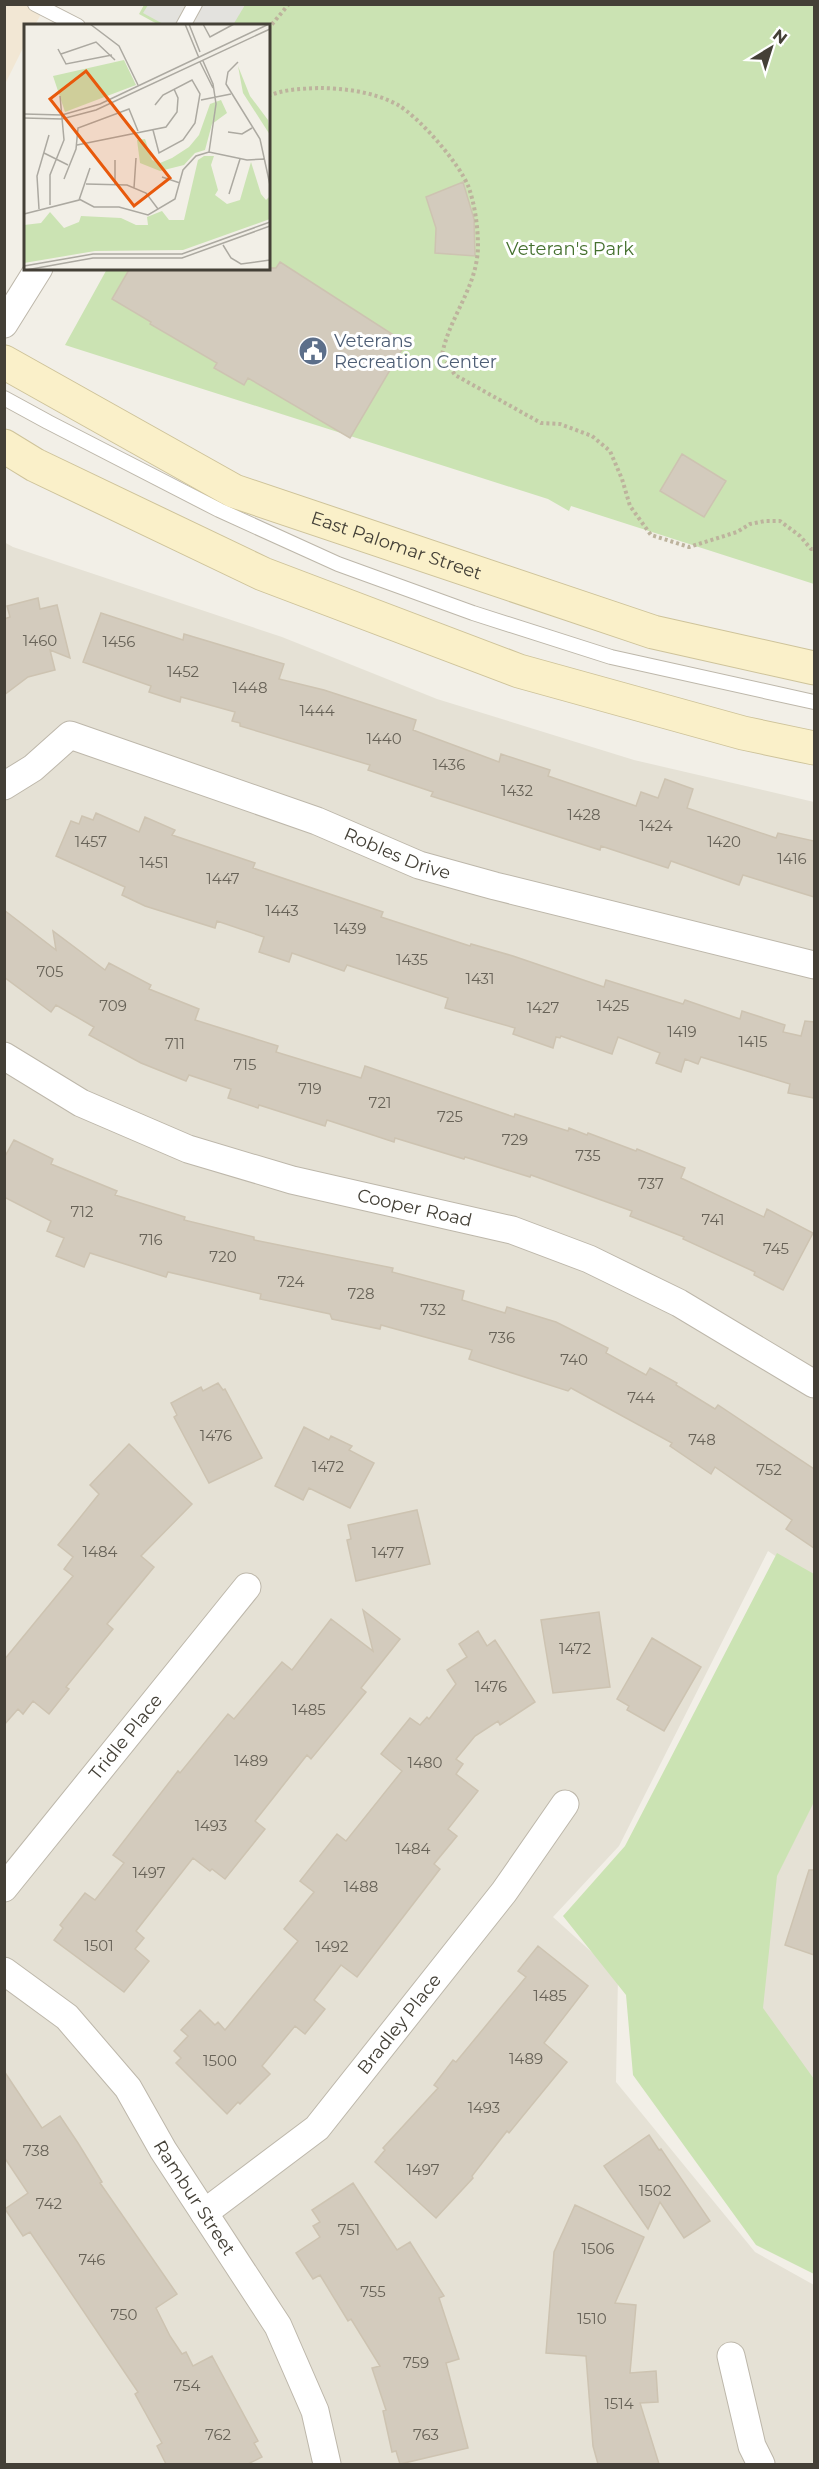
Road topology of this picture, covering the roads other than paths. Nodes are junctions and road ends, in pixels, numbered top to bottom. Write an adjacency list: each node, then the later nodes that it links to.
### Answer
1 (35, 4): 3 (lane)
2 (195, 4): 4 (lane)
3 (74, 24)
4 (184, 24)
5 (38, 270): 6 (street)
6 (4, 324)
7 (4, 362): 10 (main road, East Palomar Street)
8 (4, 398): 11 (lane)
9 (4, 446): 12 (main road)
10 (814, 668)
11 (814, 702)
12 (814, 748)
13 (4, 786): 14 (street, Robles Drive)
14 (814, 965)
15 (4, 1056): 16 (street, Cooper Road)
16 (814, 1384)
17 (247, 1587): 19 (street, Tridle Place)
18 (564, 1804): 21 (street, Bradley Place)
19 (4, 1888)
20 (4, 1971): 21 (street, Rambur Street)
21 (204, 2213): 23 (street, Rambur Street)
22 (731, 2356): 24 (street)
23 (327, 2464)
24 (761, 2464)

